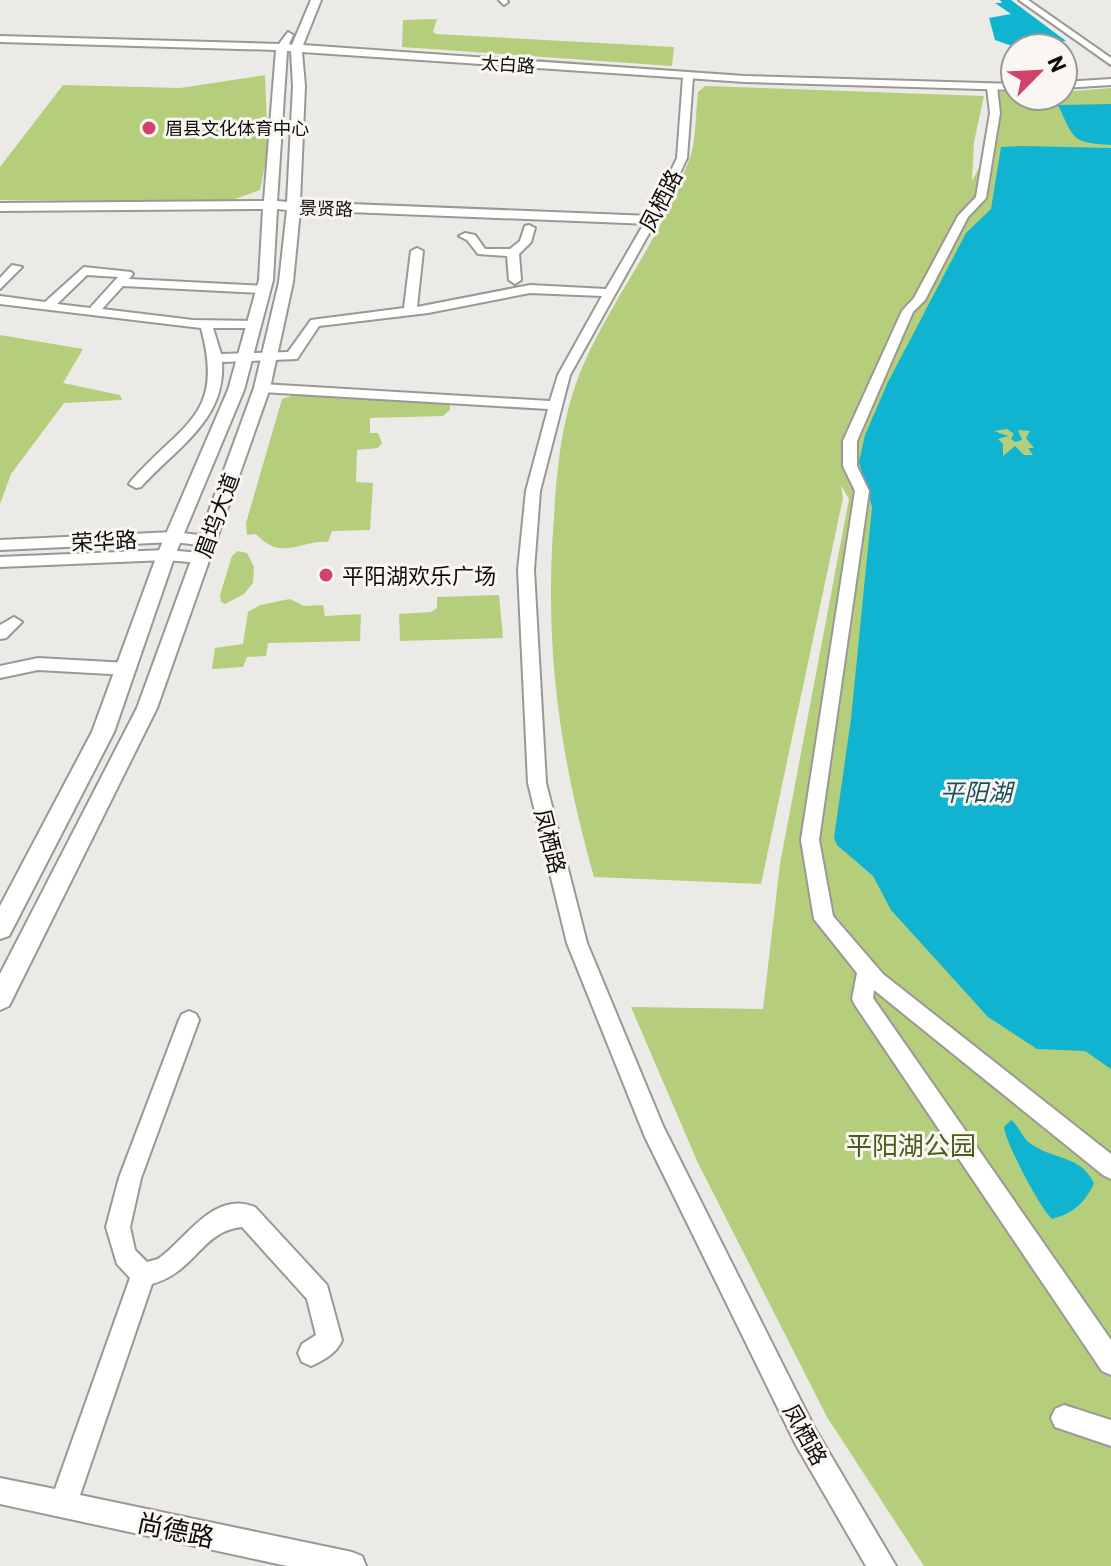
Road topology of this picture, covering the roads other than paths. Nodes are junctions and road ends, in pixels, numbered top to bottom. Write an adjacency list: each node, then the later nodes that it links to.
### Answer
1 (301, 0): 4 (main road, 眉坞大道)
2 (316, 0): 4 (main road, 眉坞大道)
3 (1023, 0): 10 (street)
4 (301, 21): 6 (main road); 7 (main road, 眉坞大道); 8 (main road, 眉坞大道); 9 (main road)
5 (0, 39): 6 (main road, 太白路)
6 (216, 46): 7 (main road, 太白路); 13 (main road)
7 (282, 48): 8 (main road, 太白路); 13 (main road, 眉坞大道)
8 (296, 48): 9 (main road, 太白路); 11 (main road, 眉坞大道)
9 (367, 54): 11 (main road); 12 (main road, 太白路)
10 (1111, 62)
11 (298, 76): 20 (main road, 眉坞大道)
12 (688, 77): 16 (main road, 太白路); 22 (street, 凤栖路)
13 (278, 80): 19 (main road, 眉坞大道)
14 (1111, 82): 15 (main road)
15 (1079, 84)
16 (992, 87): 17 (main road, 太白路); 54 (street)
17 (999, 87)
18 (0, 207): 19 (main road, 景贤路)
19 (270, 212): 20 (main road, 景贤路); 21 (main road, 景贤路); 31 (main road, 眉坞大道)
20 (292, 213): 22 (main road, 景贤路); 23 (main road, 景贤路); 41 (main road, 眉坞大道)
21 (0, 219)
22 (648, 225): 23 (main road, 景贤路); 32 (street, 凤栖路)
23 (529, 228): 26 (street)
24 (465, 236): 26 (street)
25 (417, 251): 35 (street)
26 (513, 253): 28 (street)
27 (16, 267): 30 (street)
28 (515, 280)
29 (123, 282): 31 (street); 34 (street); 36 (street)
30 (0, 285)
31 (263, 289): 38 (main road, 眉坞大道)
32 (609, 293): 35 (street); 43 (street, 凤栖路)
33 (0, 300): 34 (street)
34 (47, 307): 36 (street)
35 (410, 311): 41 (street)
36 (92, 313): 37 (street)
37 (206, 324): 38 (street); 40 (street)
38 (254, 324): 39 (main road, 眉坞大道)
39 (245, 356): 40 (street); 41 (street); 46 (main road, 眉坞大道)
40 (215, 358): 44 (street)
41 (269, 358): 42 (main road, 眉坞大道)
42 (262, 388): 43 (street); 47 (main road, 眉坞大道)
43 (554, 405): 66 (street, 凤栖路)
44 (136, 484)
45 (0, 545): 46 (street, 荣华路)
46 (170, 546): 47 (street, 荣华路); 48 (street, 荣华路); 51 (main road, 眉坞大道)
47 (204, 550): 55 (main road, 眉坞大道)
48 (0, 562)
49 (14, 622): 50 (street)
50 (0, 634)
51 (128, 669): 52 (street); 53 (main road, 眉坞大道)
52 (0, 672)
53 (0, 929)
54 (868, 971): 57 (street); 60 (street)
55 (0, 999)
56 (189, 1020): 58 (street)
57 (1111, 1168)
58 (143, 1275): 59 (street); 64 (street)
59 (311, 1353)
60 (1111, 1362)
61 (1064, 1418): 62 (street)
62 (1111, 1433)
63 (0, 1491): 64 (street, 尚德路)
64 (63, 1505): 65 (street, 尚德路)
65 (352, 1566)
66 (882, 1566)

